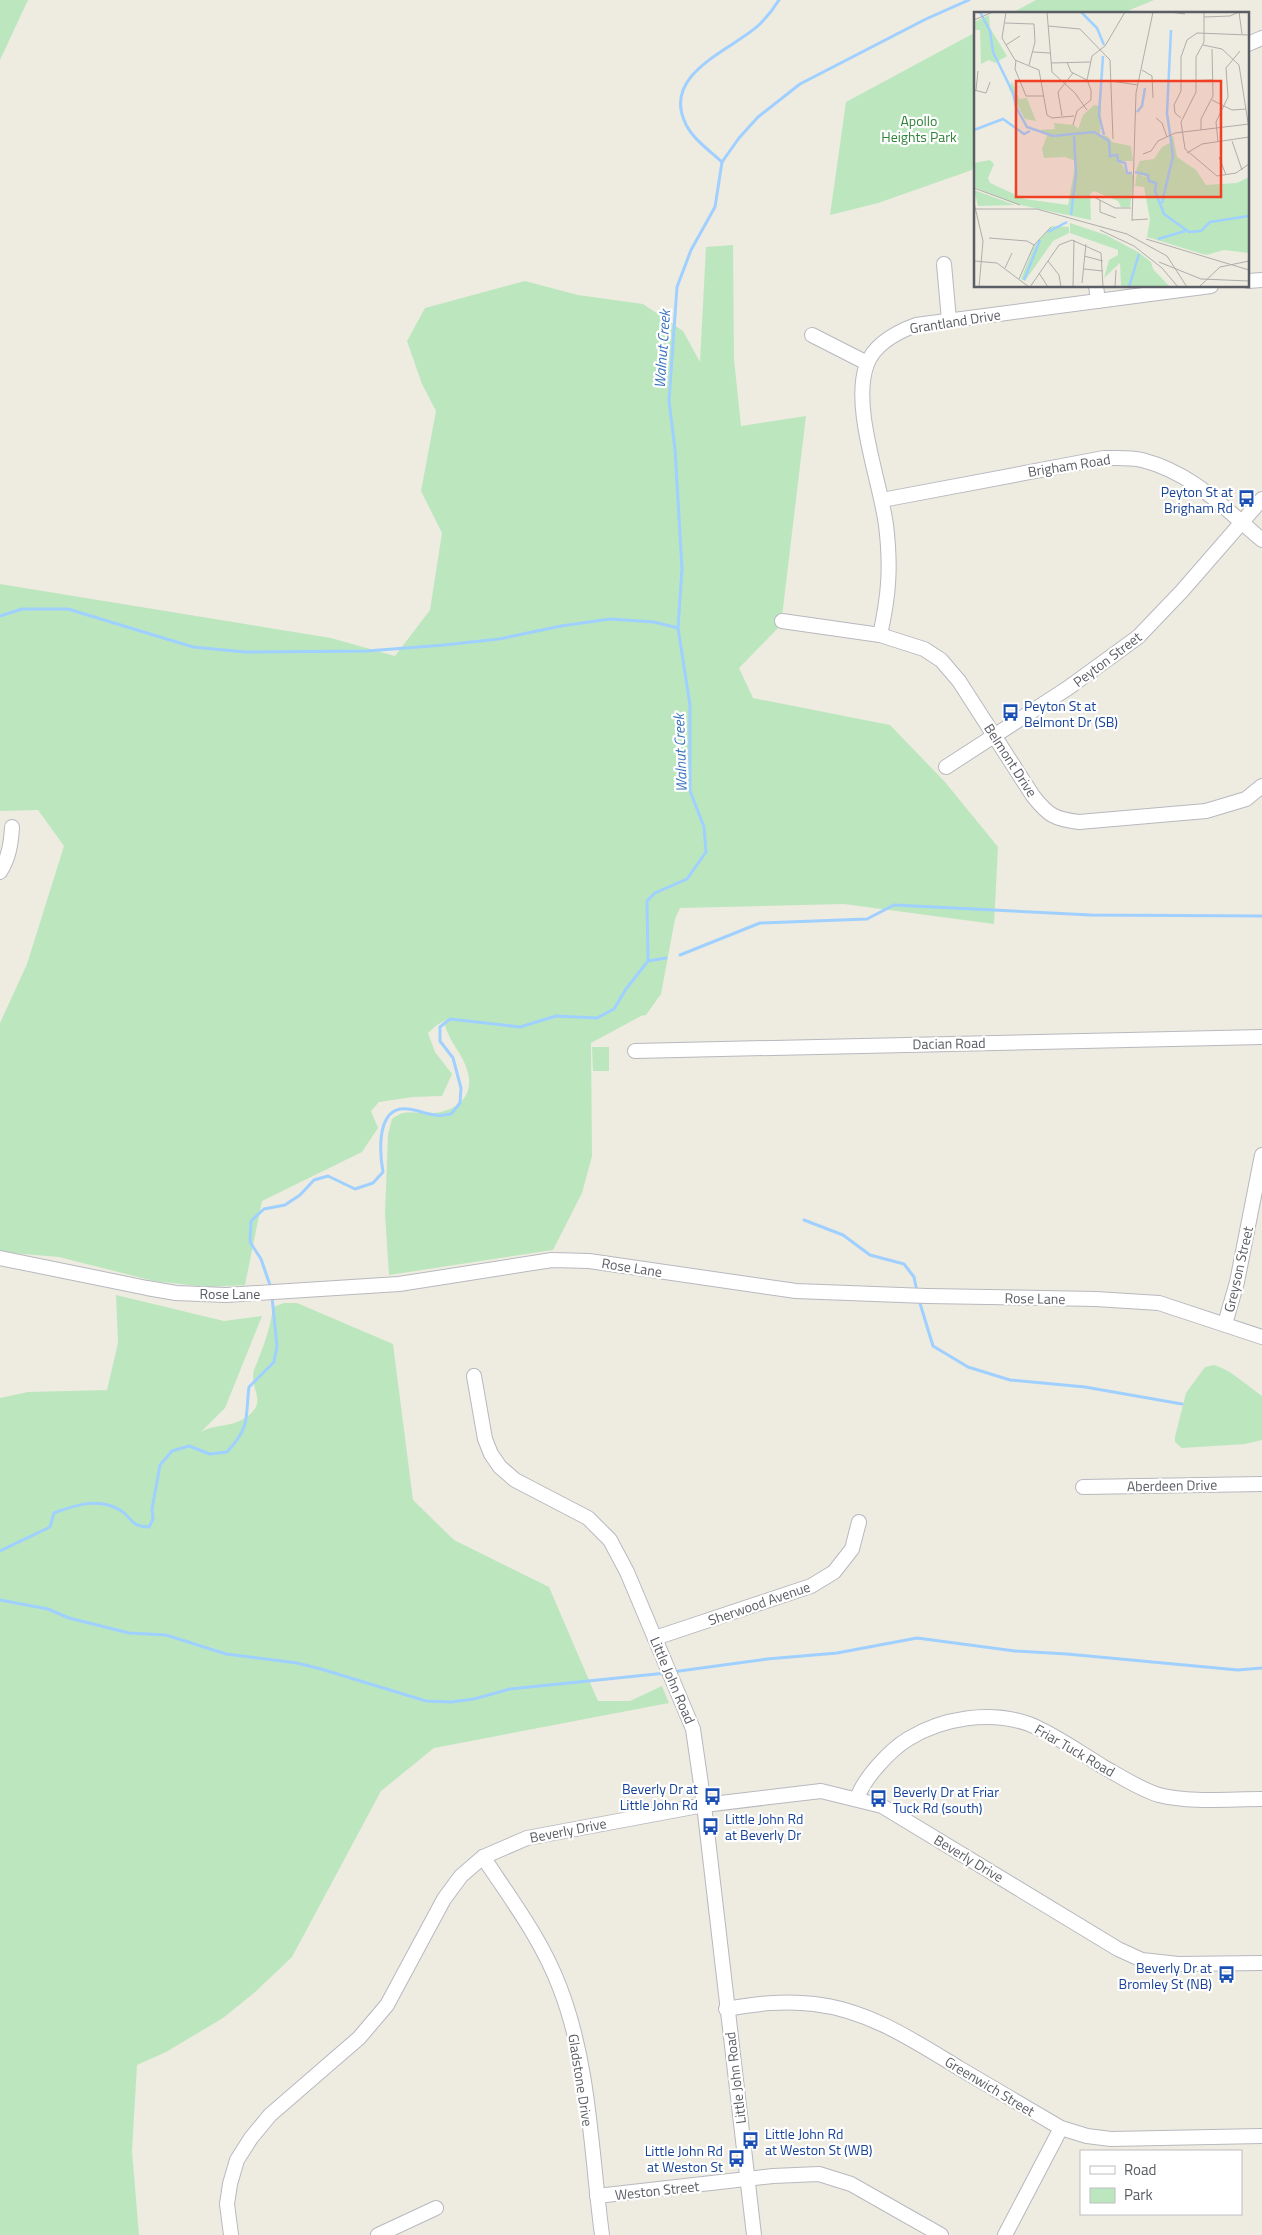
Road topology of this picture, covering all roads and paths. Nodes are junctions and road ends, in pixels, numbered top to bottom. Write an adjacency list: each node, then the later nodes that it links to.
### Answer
1 (1262, 38): 2 (street)
2 (1250, 43)
3 (944, 264): 7 (street)
4 (1096, 288): 6 (street)
5 (1196, 288): 6 (street, Grantland Drive)
6 (1098, 301): 7 (street, Grantland Drive)
7 (949, 320): 9 (street, Grantland Drive)
8 (812, 335): 9 (street)
9 (867, 363): 11 (street, Grantland Drive)
10 (1262, 499): 12 (street, Peyton Street)
11 (882, 500): 12 (street, Brigham Road); 15 (street, Grantland Drive)
12 (1241, 523): 13 (street, Brigham Road); 16 (street, Peyton Street)
13 (1262, 540)
14 (782, 622): 15 (street, Belmont Drive)
15 (880, 635): 16 (street, Belmont Drive)
16 (994, 736): 17 (street, Peyton Street); 18 (street, Belmont Drive)
17 (946, 767)
18 (1262, 786)
19 (12, 827): 20 (street)
20 (0, 872)
21 (1262, 1038): 22 (street, Dacian Road)
22 (635, 1051)
23 (1262, 1155): 25 (street, Greyson Street)
24 (0, 1258): 25 (street, Rose Lane)
25 (1225, 1324): 26 (street, Rose Lane)
26 (1262, 1337)
27 (474, 1376): 31 (street, Little John Road)
28 (1262, 1484): 29 (street, Aberdeen Drive)
29 (1083, 1486)
30 (859, 1522): 31 (street, Sherwood Avenue)
31 (655, 1638): 34 (street, Little John Road)
32 (857, 1799): 33 (street, Friar Tuck Road); 34 (street, Beverly Drive); 36 (street, Beverly Drive)
33 (1262, 1799)
34 (704, 1805): 35 (street, Beverly Drive); 37 (street, Little John Road)
35 (483, 1857): 41 (street, Gladstone Drive); 43 (street, Beverly Drive)
36 (1262, 1963)
37 (726, 2009): 38 (street, Greenwich Street); 40 (street, Little John Road)
38 (1061, 2128): 39 (street, Greenwich Street); 48 (street)
39 (1262, 2136)
40 (747, 2180): 41 (street, Weston Street); 46 (street, Little John Road); 47 (street, Weston Street)
41 (597, 2196): 45 (street, Gladstone Drive)
42 (436, 2208): 44 (street)
43 (231, 2235)
44 (378, 2235)
45 (602, 2235)
46 (754, 2235)
47 (941, 2235)
48 (1004, 2235)

